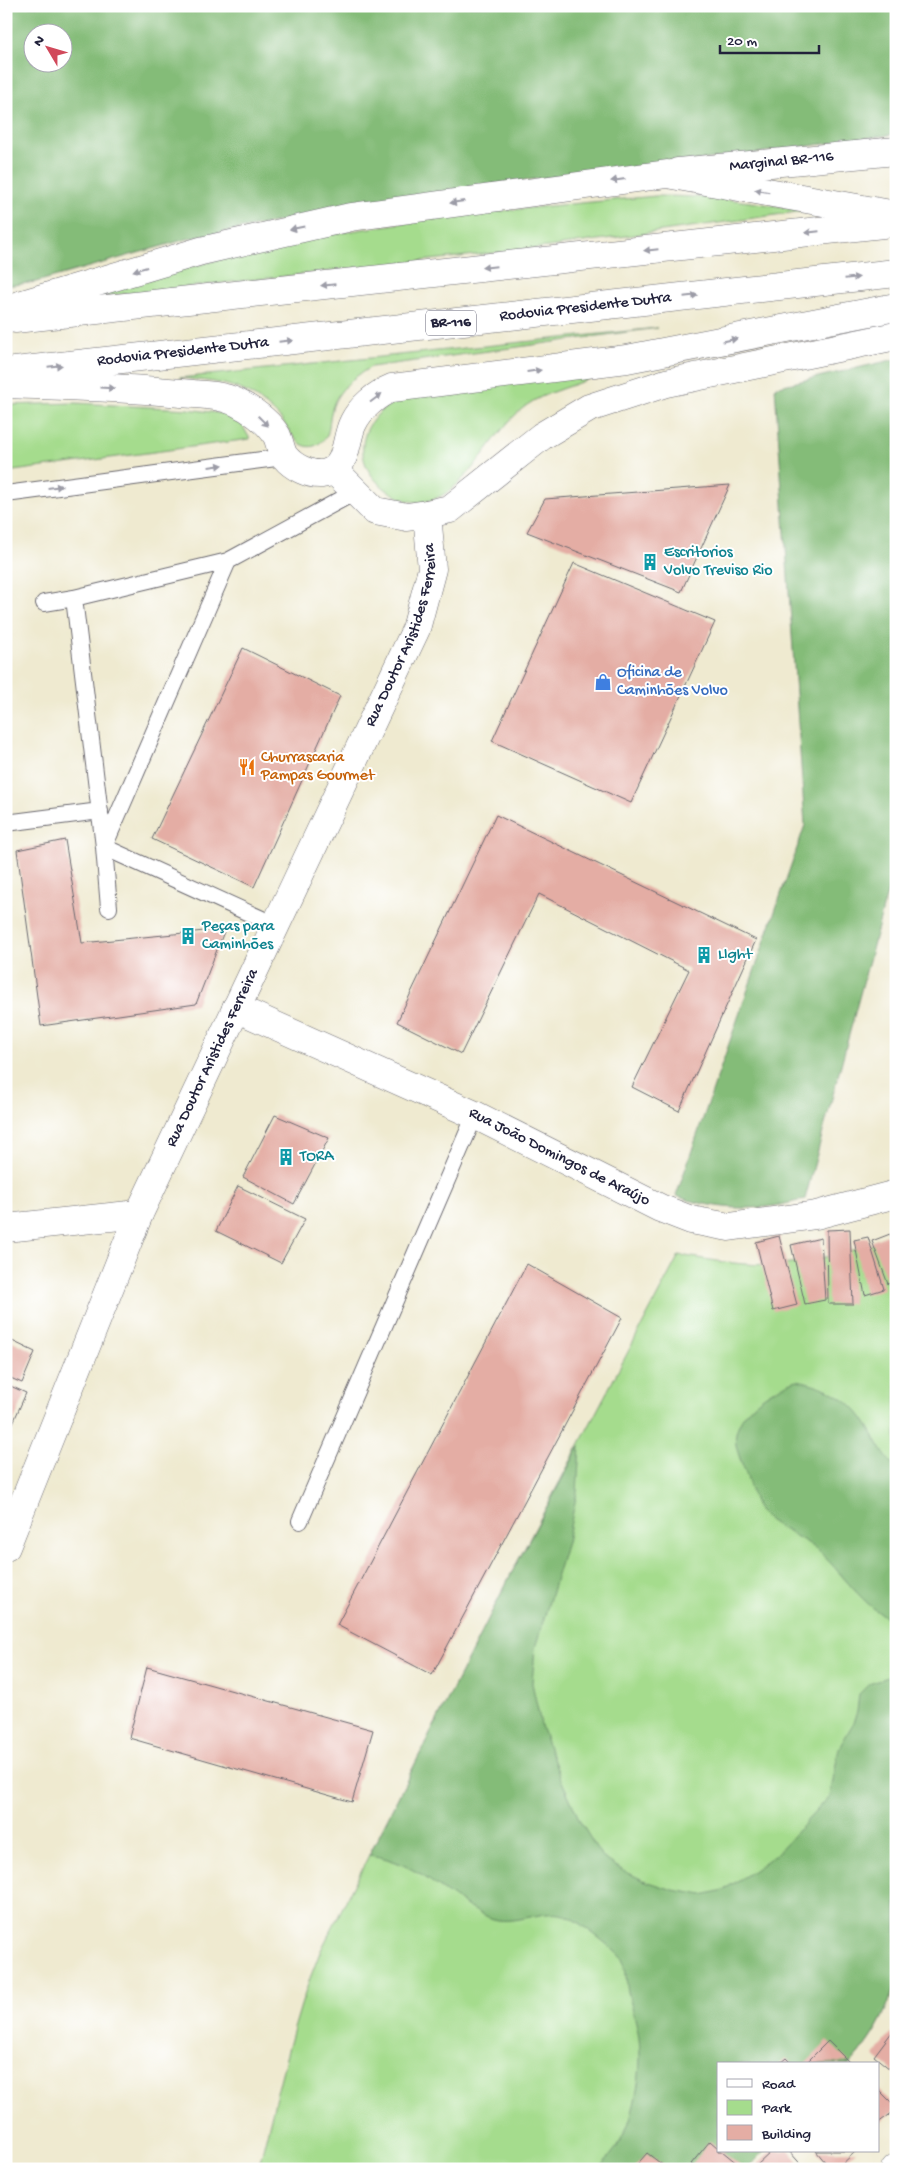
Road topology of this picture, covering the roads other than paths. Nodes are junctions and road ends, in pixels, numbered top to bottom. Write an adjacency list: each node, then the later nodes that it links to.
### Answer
1 (896, 152): 2 (main road, Marginal BR-116)
2 (667, 174): 3 (main road, one-way to 2); 7 (main road, Marginal BR-116, one-way to 7)
3 (896, 215)
4 (896, 223): 8 (main road, one-way to 8)
5 (896, 273): 10 (main road, Rodovia Presidente Dutra / BR-116, one-way to 5)
6 (896, 307): 13 (main road, one-way to 6)
7 (6, 309)
8 (6, 320)
9 (896, 336): 16 (main road)
10 (6, 372)
11 (6, 384): 12 (main road, one-way to 12)
12 (284, 457): 13 (main road); 15 (lane, one-way to 12)
13 (334, 470): 14 (main road)
14 (354, 492): 16 (main road); 17 (lane)
15 (6, 494)
16 (427, 514): 24 (main road, Rua Doutor Aristides Ferreira)
17 (228, 561): 18 (lane); 22 (lane)
18 (74, 598): 19 (lane); 20 (lane)
19 (44, 603)
20 (100, 811): 21 (lane); 22 (lane)
21 (6, 823)
22 (104, 846): 23 (lane); 24 (lane)
23 (109, 908)
24 (275, 925): 25 (main road, Rua Doutor Aristides Ferreira)
25 (236, 1008): 26 (main road, Rua João Domingos de Araújo); 28 (main road, Rua Doutor Aristides Ferreira)
26 (475, 1115): 27 (main road, Rua João Domingos de Araújo); 30 (lane)
27 (896, 1194)
28 (139, 1214): 29 (main road); 31 (main road, Rua Doutor Aristides Ferreira)
29 (6, 1228)
30 (300, 1521)
31 (6, 1546)

